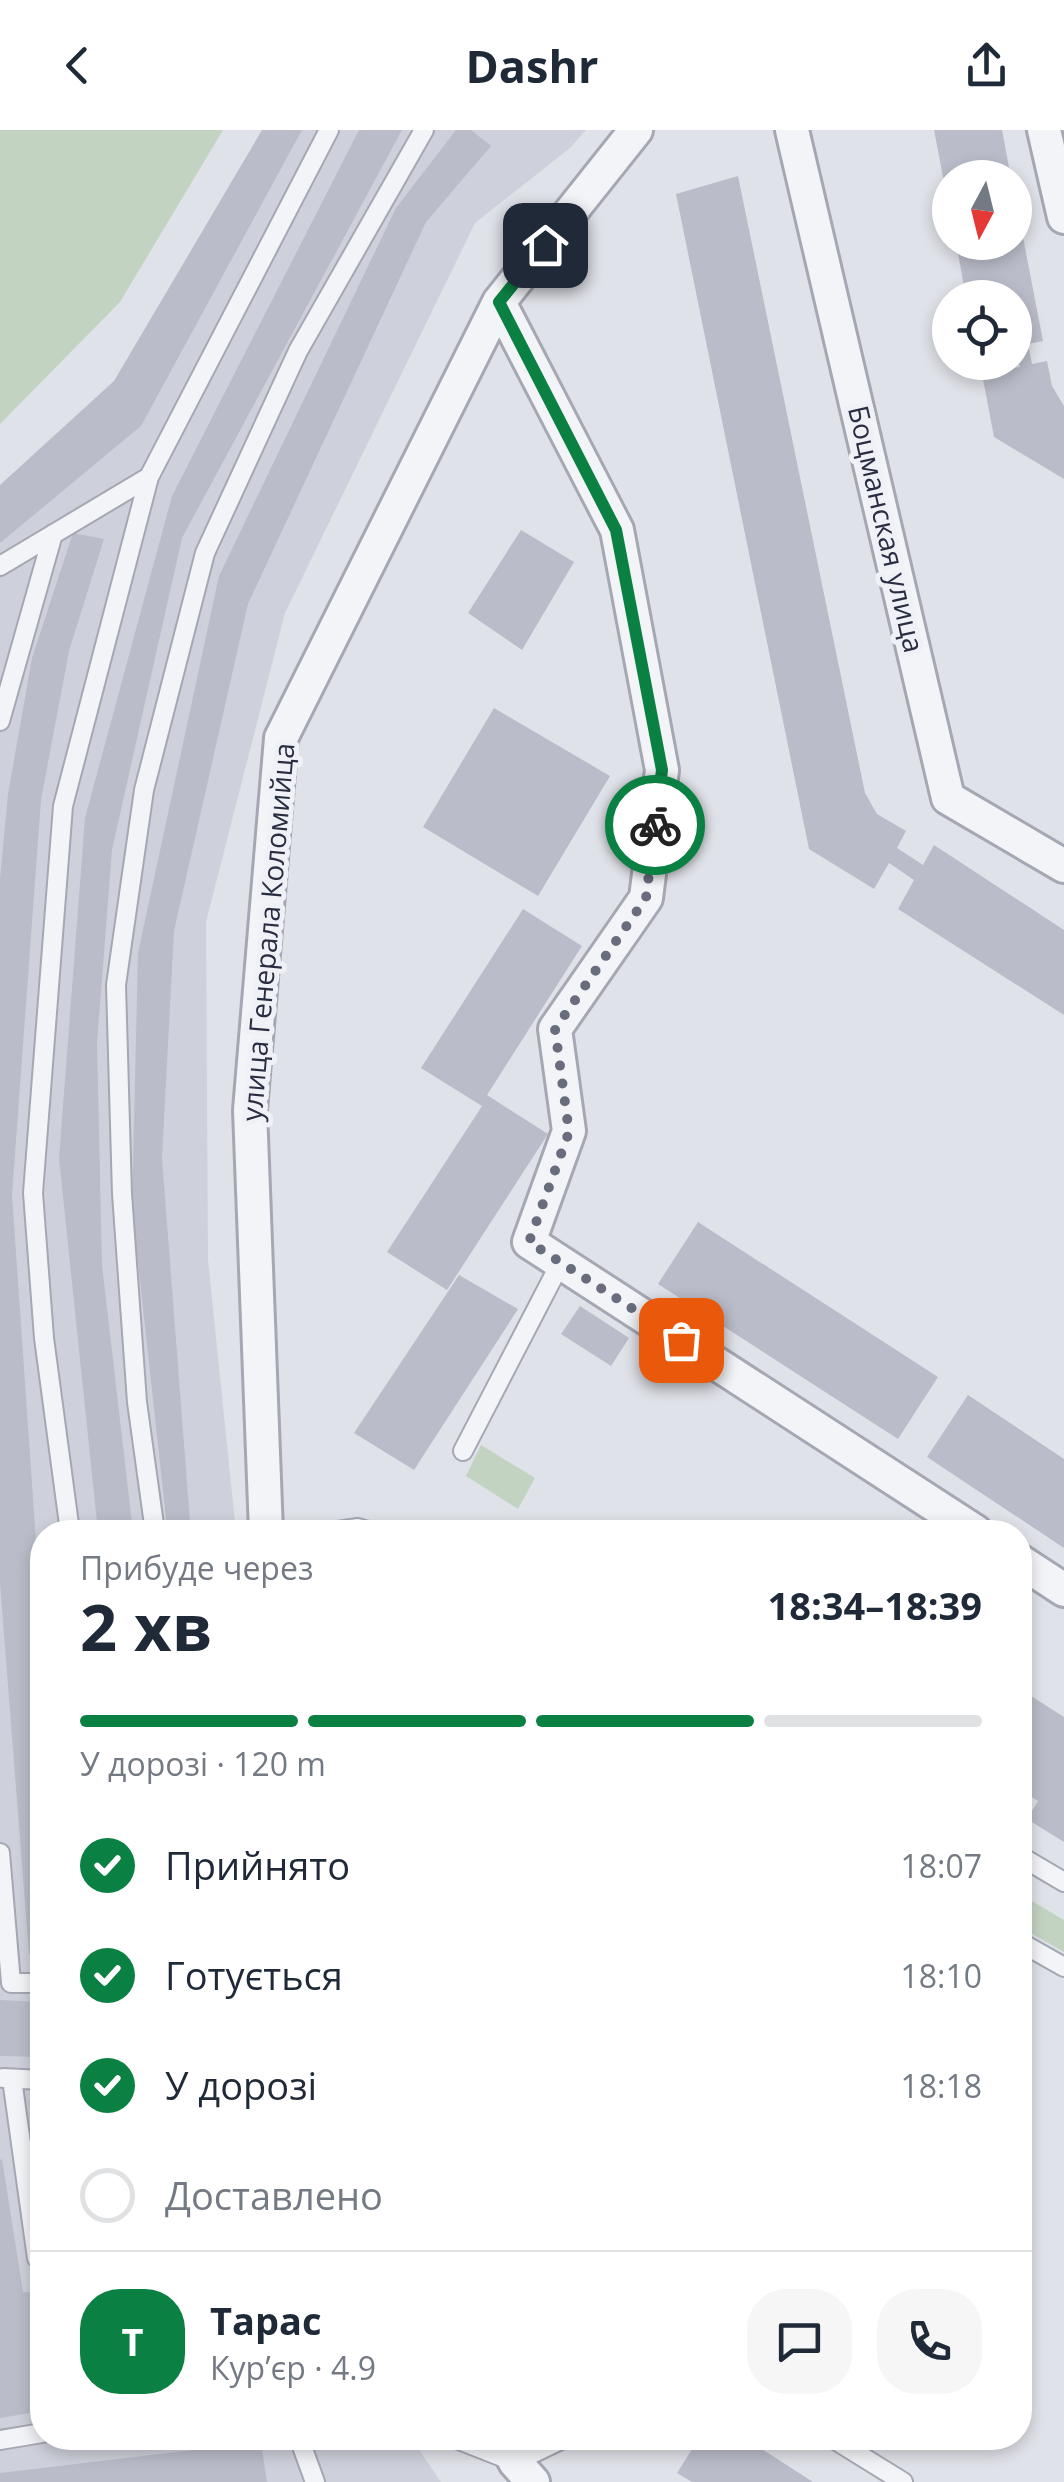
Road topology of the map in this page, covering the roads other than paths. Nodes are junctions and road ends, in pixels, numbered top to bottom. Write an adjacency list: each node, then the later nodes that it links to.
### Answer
1 (329, 130): 8 (lane)
2 (424, 130): 16 (lane)
3 (636, 130): 7 (street, улица Генерала Коломийца)
4 (792, 130): 12 (street, Боцманская улица)
5 (1044, 130): 6 (street)
6 (1064, 217)
7 (499, 302): 13 (street); 17 (street, улица Генерала Коломийца)
8 (150, 477): 9 (lane); 15 (lane)
9 (53, 534): 10 (lane); 11 (lane)
10 (0, 566)
11 (0, 721)
12 (1064, 866)
13 (561, 1262): 14 (lane); 18 (street)
14 (463, 1451)
15 (68, 1520)
16 (154, 1520)
17 (266, 1520)
18 (958, 1520)
19 (1032, 1569): 20 (street)
20 (1064, 1590)
21 (0, 1853): 26 (lane)
22 (1032, 1863): 23 (lane)
23 (1064, 1882)
24 (1032, 1949): 25 (lane)
25 (1064, 1967)
26 (30, 1983)
27 (6, 2078): 28 (lane)
28 (30, 2217)
29 (30, 2435): 30 (lane)
30 (0, 2440)
31 (303, 2450): 36 (lane)
32 (487, 2450): 35 (lane)
33 (540, 2450): 35 (lane)
34 (852, 2450): 37 (lane)
35 (517, 2461)
36 (315, 2482)
37 (904, 2482)

